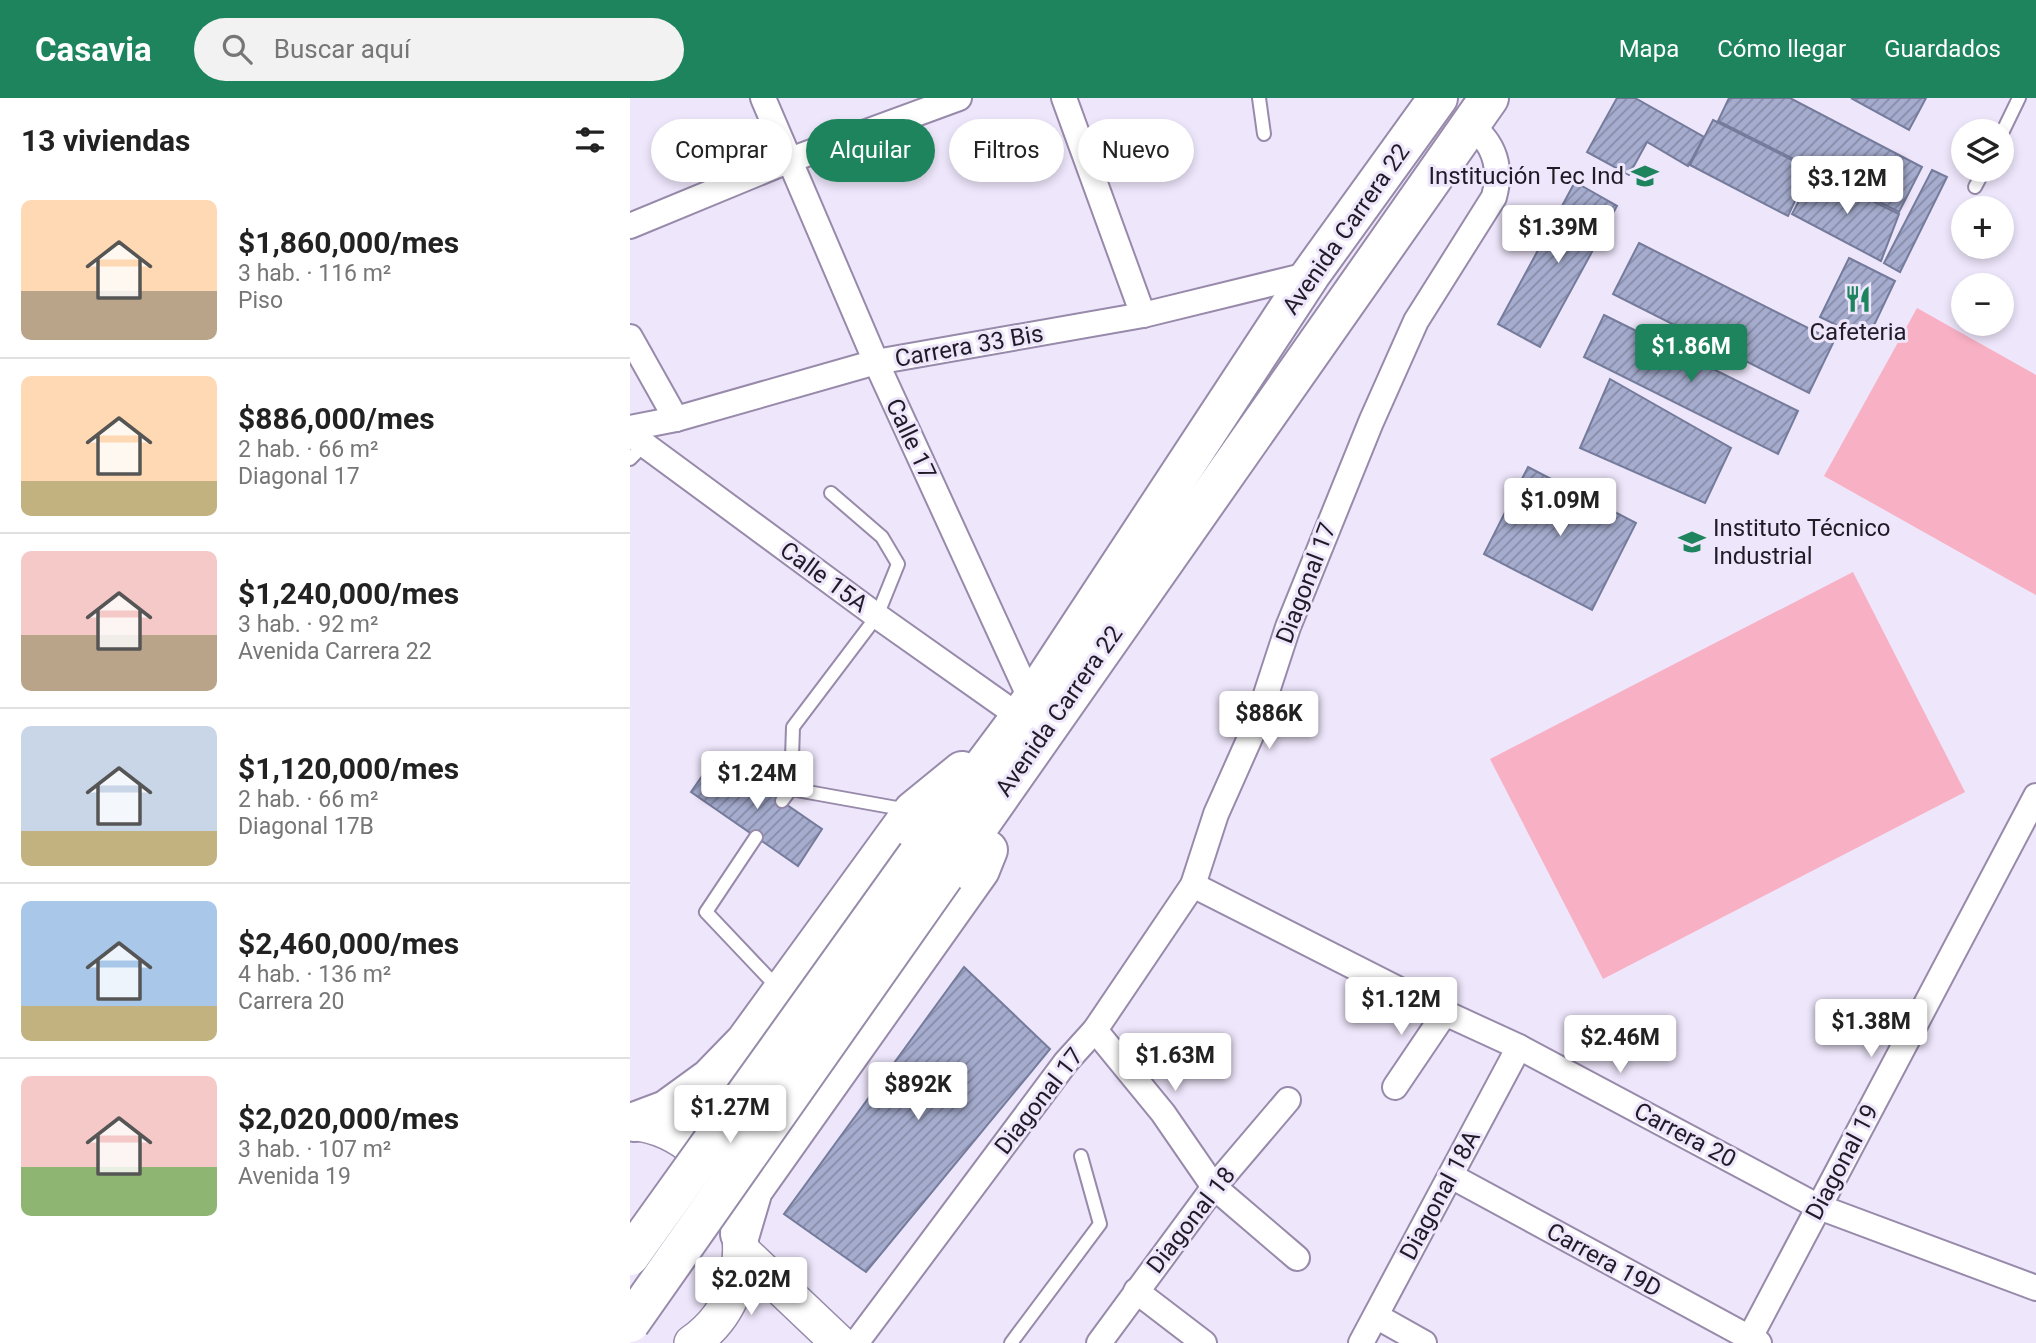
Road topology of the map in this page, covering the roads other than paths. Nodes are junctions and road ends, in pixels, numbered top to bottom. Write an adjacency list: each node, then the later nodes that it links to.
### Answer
1 (763, 98): 8 (street, Calle 17)
2 (959, 98): 11 (street)
3 (1064, 98): 18 (street)
4 (1259, 98): 10 (lane)
5 (1438, 98): 17 (main road, Avenida Carrera 22)
6 (2020, 98): 9 (lane)
7 (1480, 111): 25 (main road, Avenida Carrera 22); 32 (street, Diagonal 17)
8 (772, 119)
9 (2009, 119)
10 (1264, 134)
11 (792, 159)
12 (792, 165): 20 (street, Calle 17)
13 (737, 182): 16 (street)
14 (1978, 182): 15 (lane)
15 (1975, 187)
16 (630, 226)
17 (1311, 274): 18 (street, Carrera 33 Bis); 25 (main road, Avenida Carrera 22)
18 (1143, 315): 20 (street, Carrera 33 Bis)
19 (630, 337): 21 (street)
20 (876, 362): 21 (street, Carrera 33 Bis); 25 (street, Calle 17)
21 (676, 419): 22 (street, Carrera 33 Bis)
22 (634, 442): 24 (street, Calle 15A)
23 (831, 493): 24 (lane)
24 (877, 616): 25 (street, Calle 15A); 26 (lane)
25 (1024, 724): 29 (main road); 31 (main road, Avenida Carrera 22); 44 (main road)
26 (791, 789): 28 (lane); 29 (lane)
27 (2036, 796): 43 (street, Diagonal 19)
28 (782, 801)
29 (913, 811): 33 (main road)
30 (756, 837): 33 (lane)
31 (930, 865): 45 (main road, Avenida Carrera 22, bridge); 50 (main road, Avenida Carrera 22, bridge)
32 (1193, 885): 34 (street, Carrera 20); 35 (street, Diagonal 17)
33 (782, 992): 39 (main road)
34 (1445, 1013): 36 (street, Carrera 20); 37 (street)
35 (1095, 1030): 42 (street); 54 (street, Diagonal 17)
36 (1519, 1047): 41 (street, Diagonal 18A); 43 (street, Carrera 20)
37 (1395, 1087)
38 (1288, 1100): 42 (street, Diagonal 18)
39 (632, 1122): 44 (main road)
40 (1081, 1156): 55 (lane)
41 (1451, 1176): 49 (street, Diagonal 18A); 51 (street, Carrera 19D)
42 (1214, 1187): 46 (street); 48 (street, Diagonal 18)
43 (1819, 1207): 47 (street, Carrera 20); 51 (street, Diagonal 19)
44 (740, 1242): 52 (main road); 53 (main road)
45 (630, 1256)
46 (1297, 1258)
47 (2036, 1288)
48 (1136, 1291): 56 (street, Diagonal 18); 57 (street)
49 (1376, 1316): 58 (street, Diagonal 18A); 59 (street)
50 (630, 1324)
51 (1751, 1342)
52 (692, 1343)
53 (839, 1343)
54 (856, 1343)
55 (1011, 1343)
56 (1099, 1343)
57 (1204, 1343)
58 (1362, 1343)
59 (1424, 1343)

